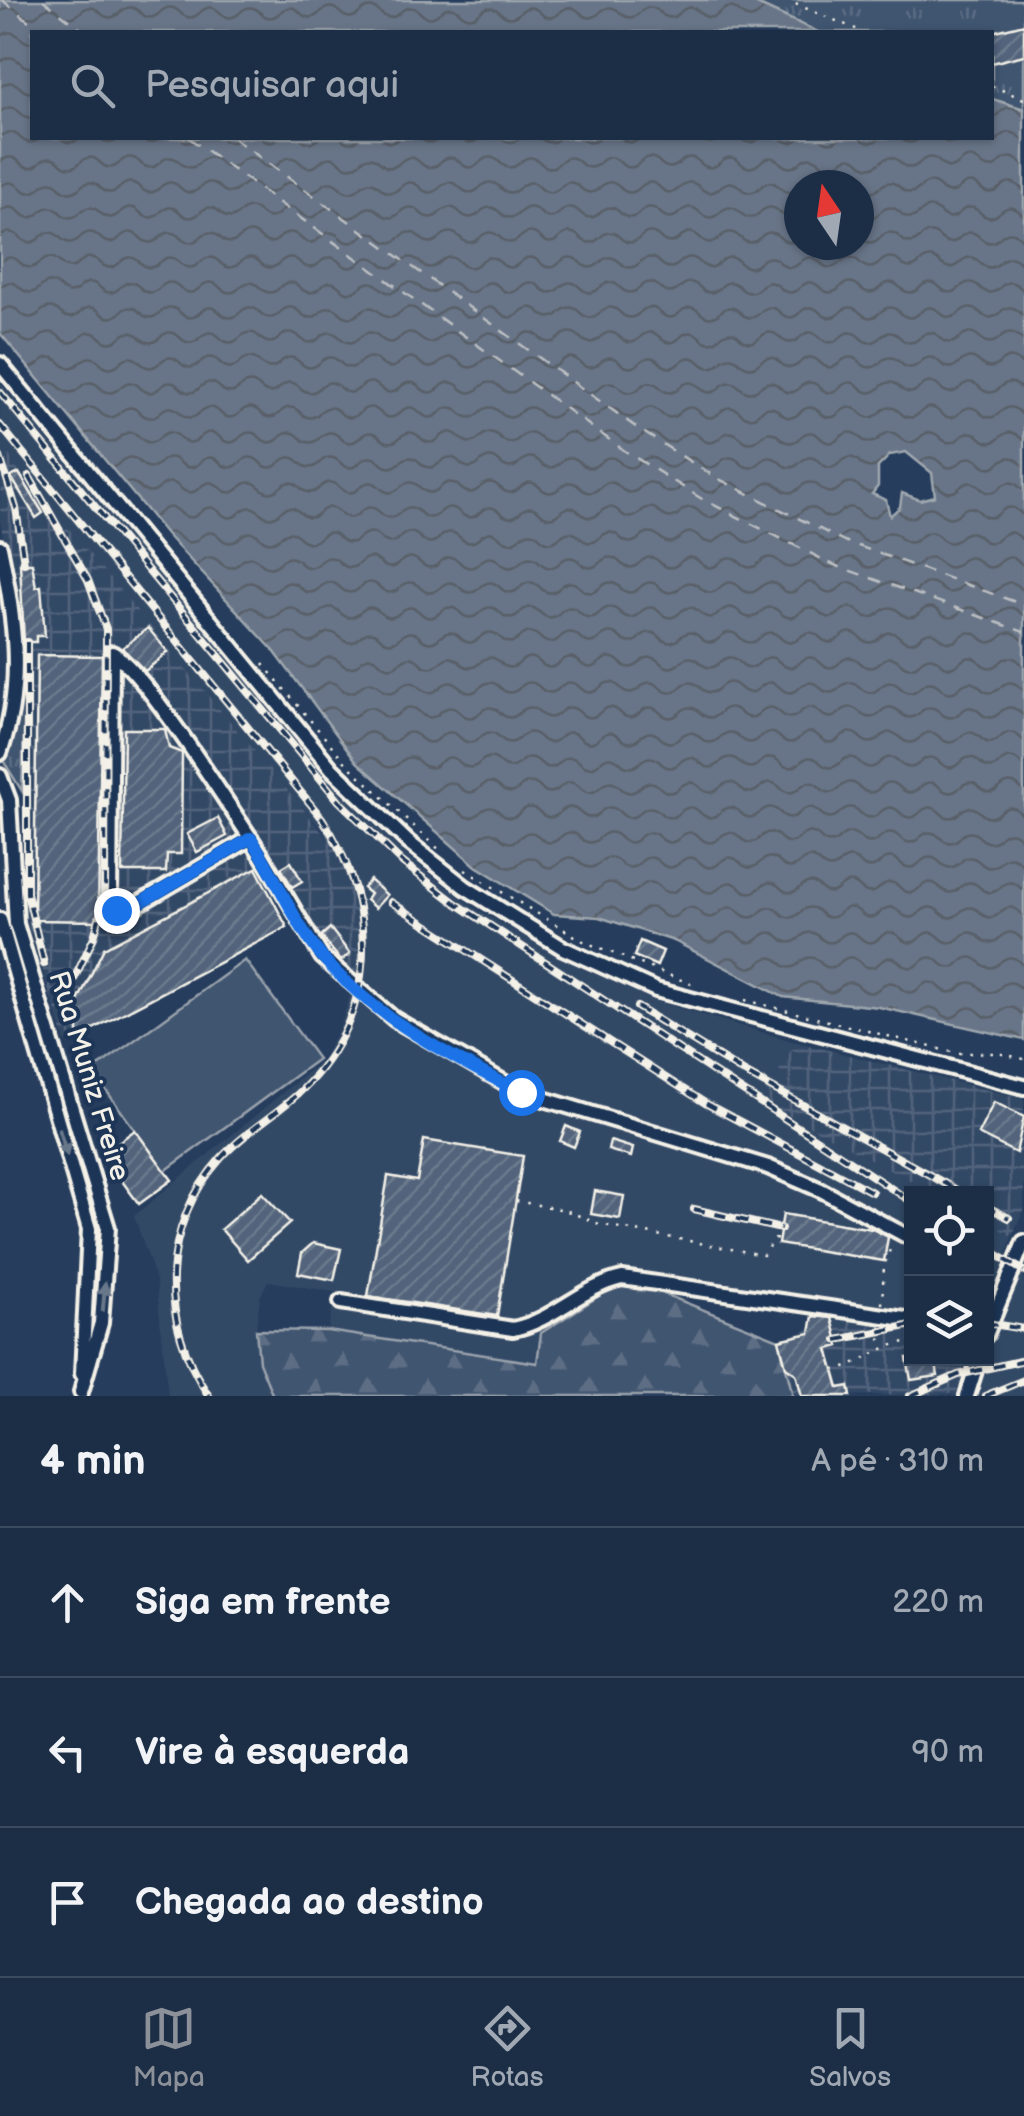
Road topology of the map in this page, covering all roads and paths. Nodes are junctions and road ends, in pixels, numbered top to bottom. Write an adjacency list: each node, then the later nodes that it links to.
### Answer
1 (786, 0): 2 (path)
2 (858, 30)
3 (994, 87): 4 (path)
4 (1024, 99)
5 (0, 364): 15 (street)
6 (0, 547): 8 (street)
7 (253, 652): 12 (path)
8 (0, 753)
9 (0, 776): 16 (street, Rua Muniz Freire)
10 (251, 838): 10 (street); 19 (street)
11 (0, 920): 17 (street, Rua Muniz Freire)
12 (704, 989)
13 (738, 999): 14 (path)
14 (1024, 1059)
15 (1024, 1086)
16 (72, 1104): 17 (street); 31 (street, Rua Muniz Freire, one-way to 16)
17 (54, 1111): 31 (street, Rua Muniz Freire, one-way to 31)
18 (516, 1202): 21 (path)
19 (894, 1228): 20 (street); 25 (path)
20 (904, 1234)
21 (779, 1240)
22 (1024, 1242): 23 (street)
23 (994, 1299)
24 (341, 1302): 25 (street)
25 (880, 1313): 26 (street); 28 (path)
26 (904, 1318)
27 (904, 1343): 28 (path)
28 (880, 1345): 30 (path)
29 (976, 1366): 32 (street)
30 (834, 1370)
31 (81, 1394)
32 (966, 1396)

